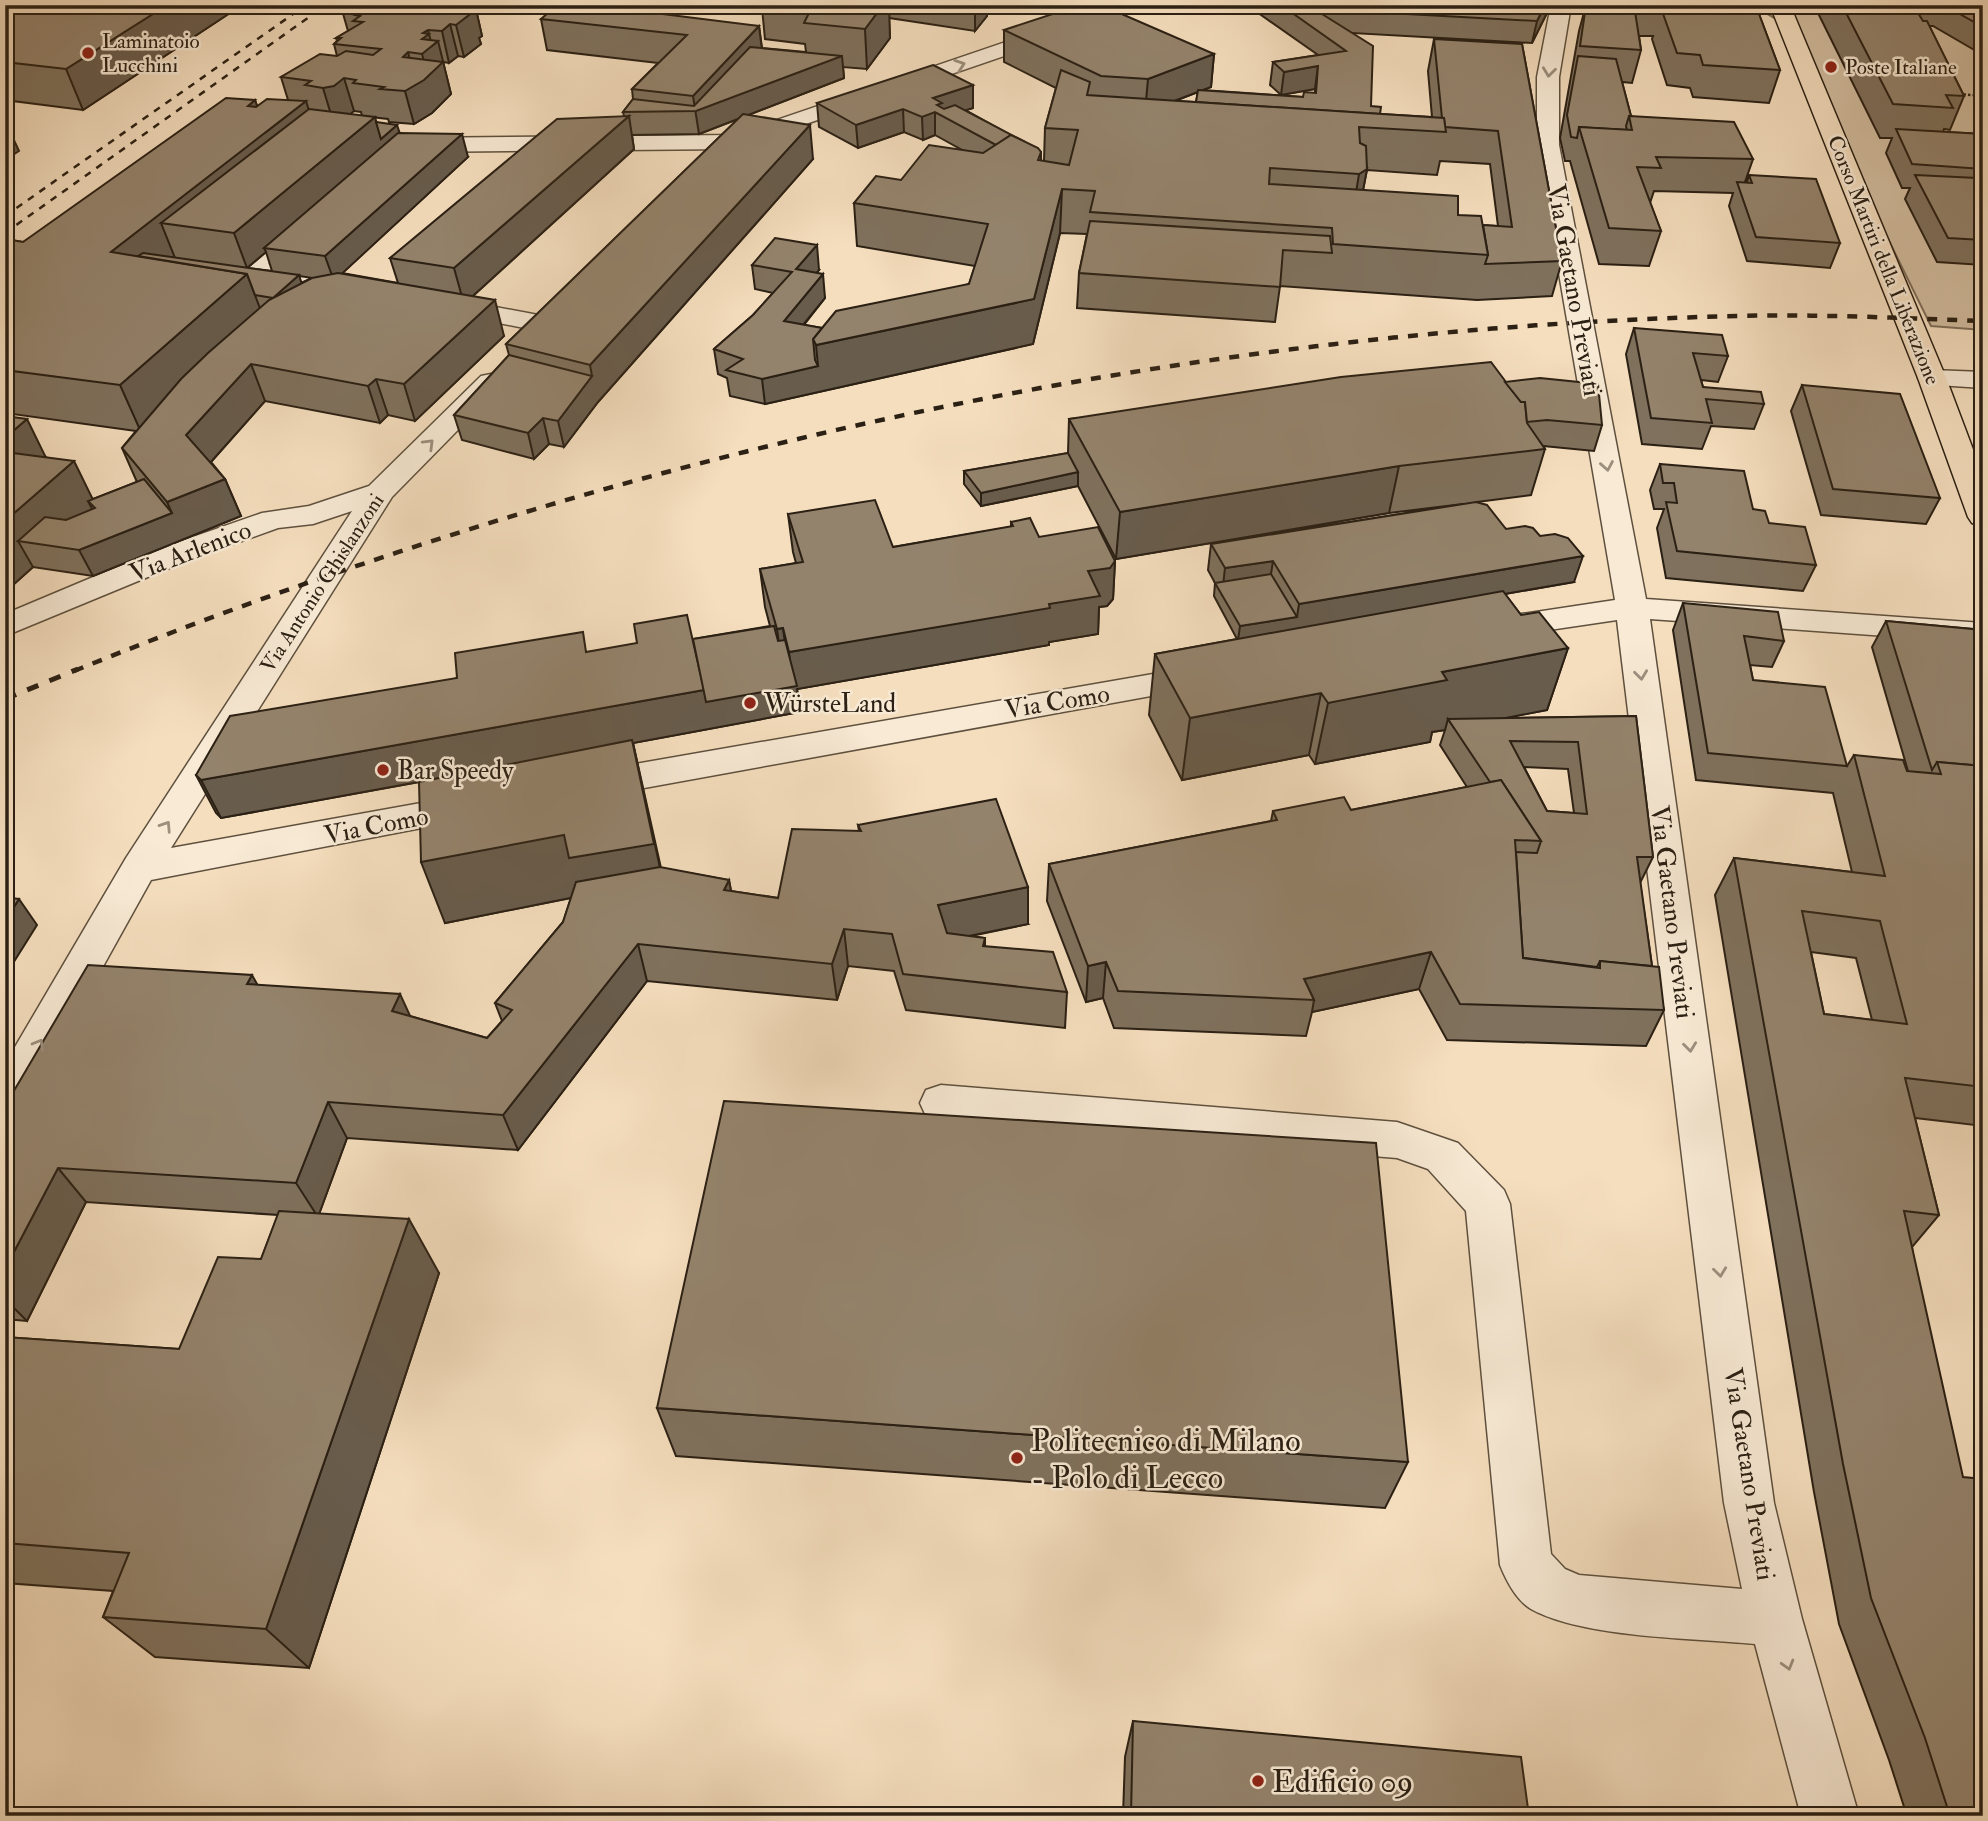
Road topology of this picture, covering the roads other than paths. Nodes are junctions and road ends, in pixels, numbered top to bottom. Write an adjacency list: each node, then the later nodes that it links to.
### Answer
1 (1075, 5): 4 (street)
2 (1561, 5): 19 (street, Via Gaetano Previati, one-way to 19)
3 (1780, 5): 15 (main road, Corso Martiri della Liberazione)
4 (1127, 8): 6 (street, one-way to 4)
5 (857, 76): 6 (street)
6 (909, 83): 7 (street)
7 (733, 142): 8 (street); 9 (street)
8 (389, 161)
9 (714, 162)
10 (323, 210): 11 (street)
11 (384, 294)
12 (425, 302): 13 (street)
13 (567, 307)
14 (504, 370): 17 (street, Via Antonio Ghislanzoni, one-way to 14)
15 (1932, 379): 16 (street); 18 (main road, Corso Martiri della Liberazione)
16 (1983, 380)
17 (380, 492): 20 (street, Via Arlenico); 26 (street, Via Antonio Ghislanzoni, one-way to 17)
18 (1983, 517)
19 (1632, 608): 21 (street); 22 (street); 29 (street, Via Gaetano Previati, one-way to 29)
20 (5, 626)
21 (1983, 633)
22 (1463, 634)
23 (1243, 670): 24 (street, Via Como)
24 (562, 790)
25 (508, 800): 26 (street, Via Como)
26 (139, 868): 27 (street, Via Antonio Ghislanzoni, one-way to 26)
27 (5, 1103)
28 (941, 1103): 29 (street)
29 (1775, 1619): 30 (street, Via Gaetano Previati, one-way to 30)
30 (1830, 1816)

